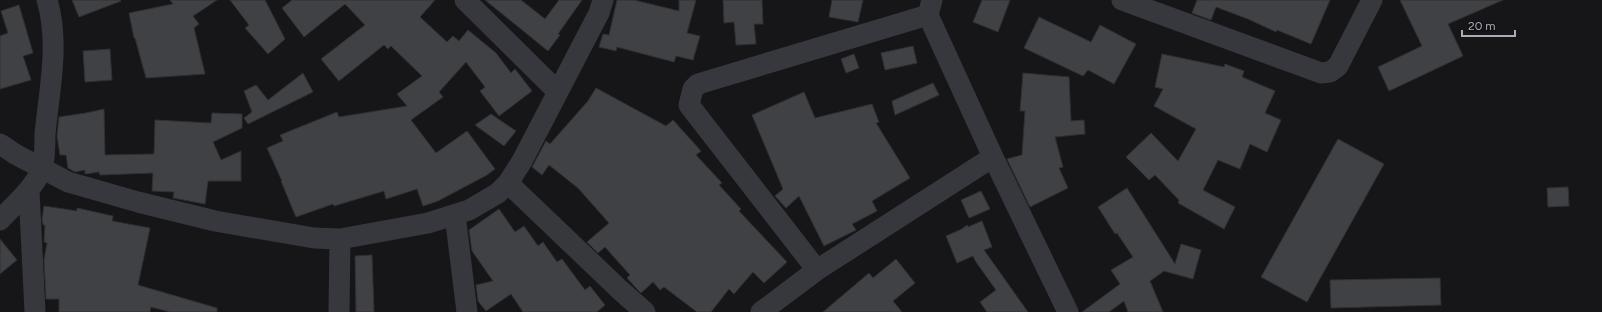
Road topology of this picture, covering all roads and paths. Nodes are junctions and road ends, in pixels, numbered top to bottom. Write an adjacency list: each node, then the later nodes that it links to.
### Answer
1 (47, 0): 10 (street)
2 (465, 0): 7 (street)
3 (603, 0): 7 (street)
4 (1122, 0): 5 (street)
5 (1372, 0)
6 (930, 7): 9 (street); 16 (street)
7 (558, 92): 11 (street)
8 (0, 144): 10 (street)
9 (993, 157): 16 (street); 22 (street)
10 (42, 169): 12 (street); 15 (street)
11 (508, 183): 13 (street); 20 (street)
12 (29, 190): 14 (street); 17 (street)
13 (455, 215): 15 (street); 19 (street)
14 (0, 220)
15 (340, 239): 18 (street)
16 (817, 270): 21 (street)
17 (35, 312)
18 (339, 312)
19 (467, 312)
20 (645, 312)
21 (761, 312)
22 (1068, 312)

